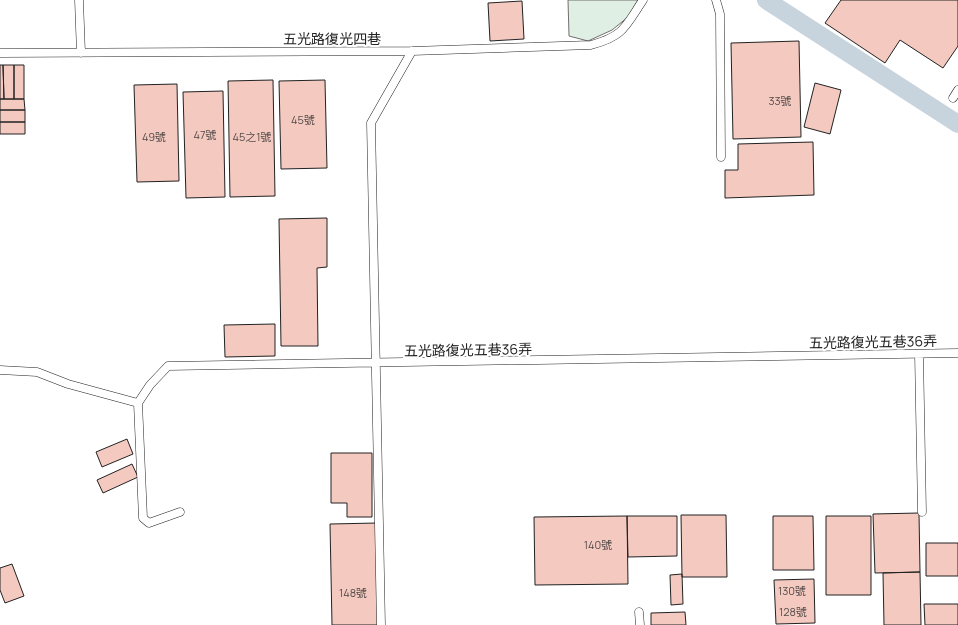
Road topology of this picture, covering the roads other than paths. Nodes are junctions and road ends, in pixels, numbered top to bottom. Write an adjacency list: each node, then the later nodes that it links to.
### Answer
1 (79, 0): 5 (lane)
2 (643, 0): 4 (lane, 五光路復光四巷)
3 (716, 0): 9 (lane)
4 (412, 51): 5 (lane, 五光路復光四巷); 12 (lane)
5 (81, 53): 6 (lane, 五光路復光四巷)
6 (0, 54)
7 (958, 90): 8 (lane)
8 (953, 98)
9 (721, 157)
10 (958, 353): 11 (lane, 五光路復光五巷36弄)
11 (919, 354): 12 (lane, 五光路復光五巷36弄); 16 (lane)
12 (375, 364): 14 (lane, 五光路復光五巷36弄); 18 (lane)
13 (0, 370): 14 (lane)
14 (138, 403): 15 (lane)
15 (180, 512)
16 (922, 512)
17 (639, 612): 19 (lane)
18 (381, 625)
19 (640, 625)

